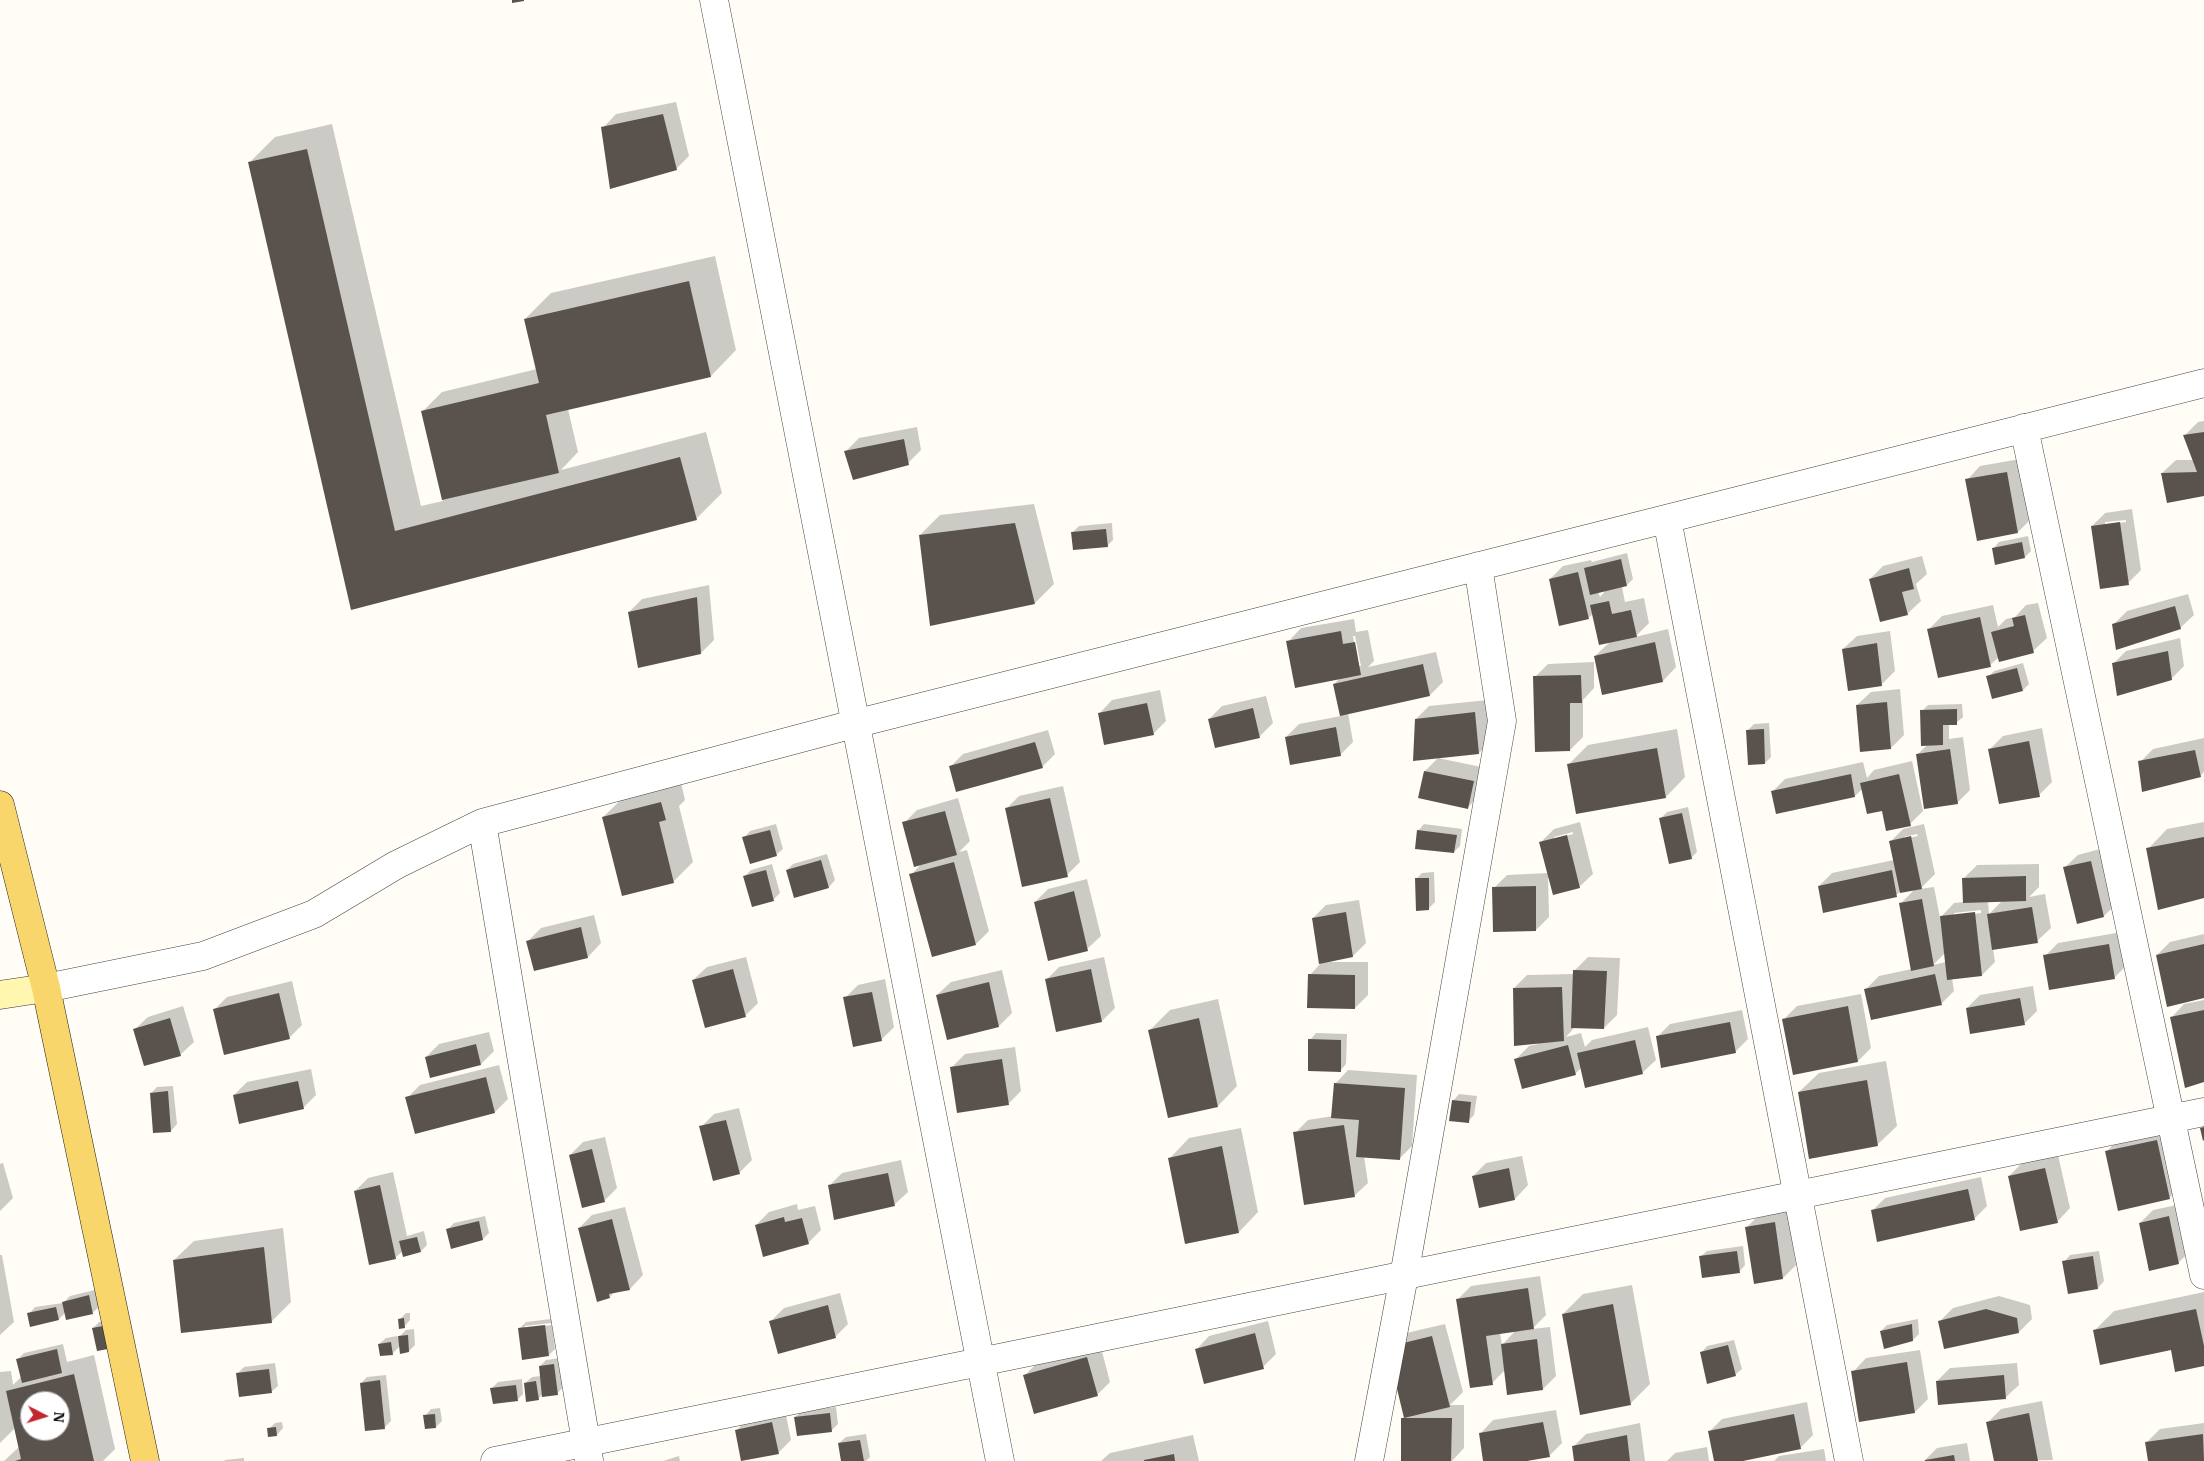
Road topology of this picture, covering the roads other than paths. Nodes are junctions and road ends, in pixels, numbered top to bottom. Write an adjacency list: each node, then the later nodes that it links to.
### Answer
1 (714, 0): 6 (street)
2 (2204, 383): 3 (street)
3 (2024, 428): 4 (street); 12 (street)
4 (1667, 519): 5 (street); 13 (street)
5 (1478, 566): 6 (street); 15 (street)
6 (854, 724): 8 (street); 16 (street)
7 (0, 805): 9 (main road)
8 (482, 823): 9 (street); 17 (street)
9 (46, 988): 10 (street); 18 (main road)
10 (0, 995)
11 (2204, 1112): 12 (street)
12 (2171, 1119): 13 (street); 14 (street)
13 (1797, 1195): 15 (street); 22 (street)
14 (2204, 1275)
15 (1404, 1276): 16 (street); 21 (street)
16 (980, 1362): 17 (street); 20 (street)
17 (588, 1452): 19 (street)
18 (145, 1461)
19 (495, 1461)
20 (1000, 1461)
21 (1369, 1461)
22 (1849, 1461)

